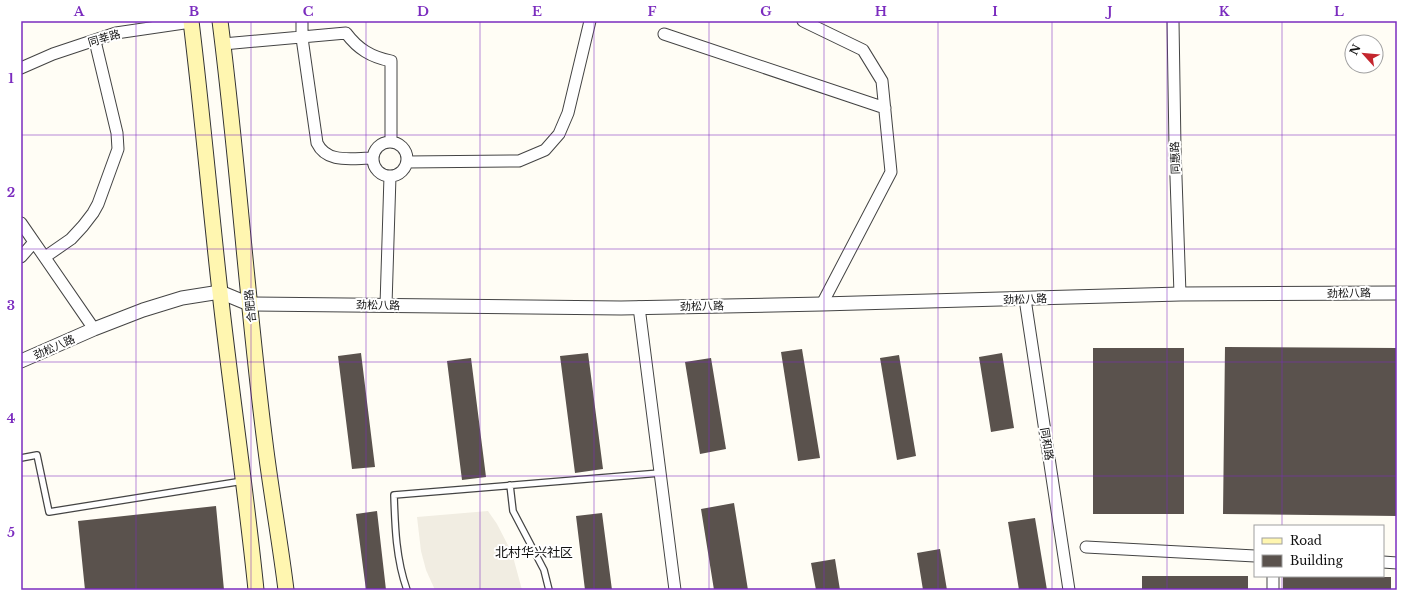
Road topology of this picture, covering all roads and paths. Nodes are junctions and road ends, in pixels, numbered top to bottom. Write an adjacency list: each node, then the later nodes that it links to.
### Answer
1 (220, 21): 10 (main road, 合肥路)
2 (302, 21): 8 (street)
3 (590, 21): 15 (street)
4 (803, 21): 12 (street)
5 (1173, 21): 23 (street, 同惠路)
6 (191, 22): 9 (street, 同莘路); 21 (main road)
7 (664, 34): 12 (street)
8 (302, 38): 10 (street); 13 (street); 14 (street)
9 (95, 40): 11 (street, 同莘路); 19 (street)
10 (223, 44): 25 (main road, 合肥路)
11 (21, 68)
12 (884, 108): 26 (street)
13 (391, 141): 14 (street); 15 (street)
14 (373, 158): 16 (street)
15 (406, 162): 16 (street)
16 (390, 176): 27 (street)
17 (21, 223): 18 (street)
18 (34, 242): 19 (street); 20 (street)
19 (45, 257): 29 (street)
20 (21, 258)
21 (220, 292): 25 (street, 劲松八路); 29 (street, 劲松八路); 33 (main road)
22 (1397, 292): 23 (street, 劲松八路)
23 (1180, 294): 24 (street, 劲松八路)
24 (1025, 299): 26 (street, 劲松八路); 45 (street, 同和路)
25 (249, 304): 27 (street, 劲松八路); 41 (main road, 合肥路)
26 (822, 304): 28 (street, 劲松八路)
27 (386, 305): 28 (street, 劲松八路)
28 (639, 308): 32 (street)
29 (94, 329): 30 (street, 劲松八路)
30 (21, 361)
31 (21, 458): 33 (lane)
32 (660, 473): 34 (lane); 44 (street)
33 (243, 481): 40 (main road)
34 (510, 485): 42 (lane); 43 (lane)
35 (1086, 547): 36 (street)
36 (1254, 556)
37 (1384, 562): 38 (street)
38 (1397, 563)
39 (1272, 577): 46 (street)
40 (256, 590)
41 (286, 590)
42 (407, 590)
43 (549, 590)
44 (675, 590)
45 (1069, 590)
46 (1273, 590)

